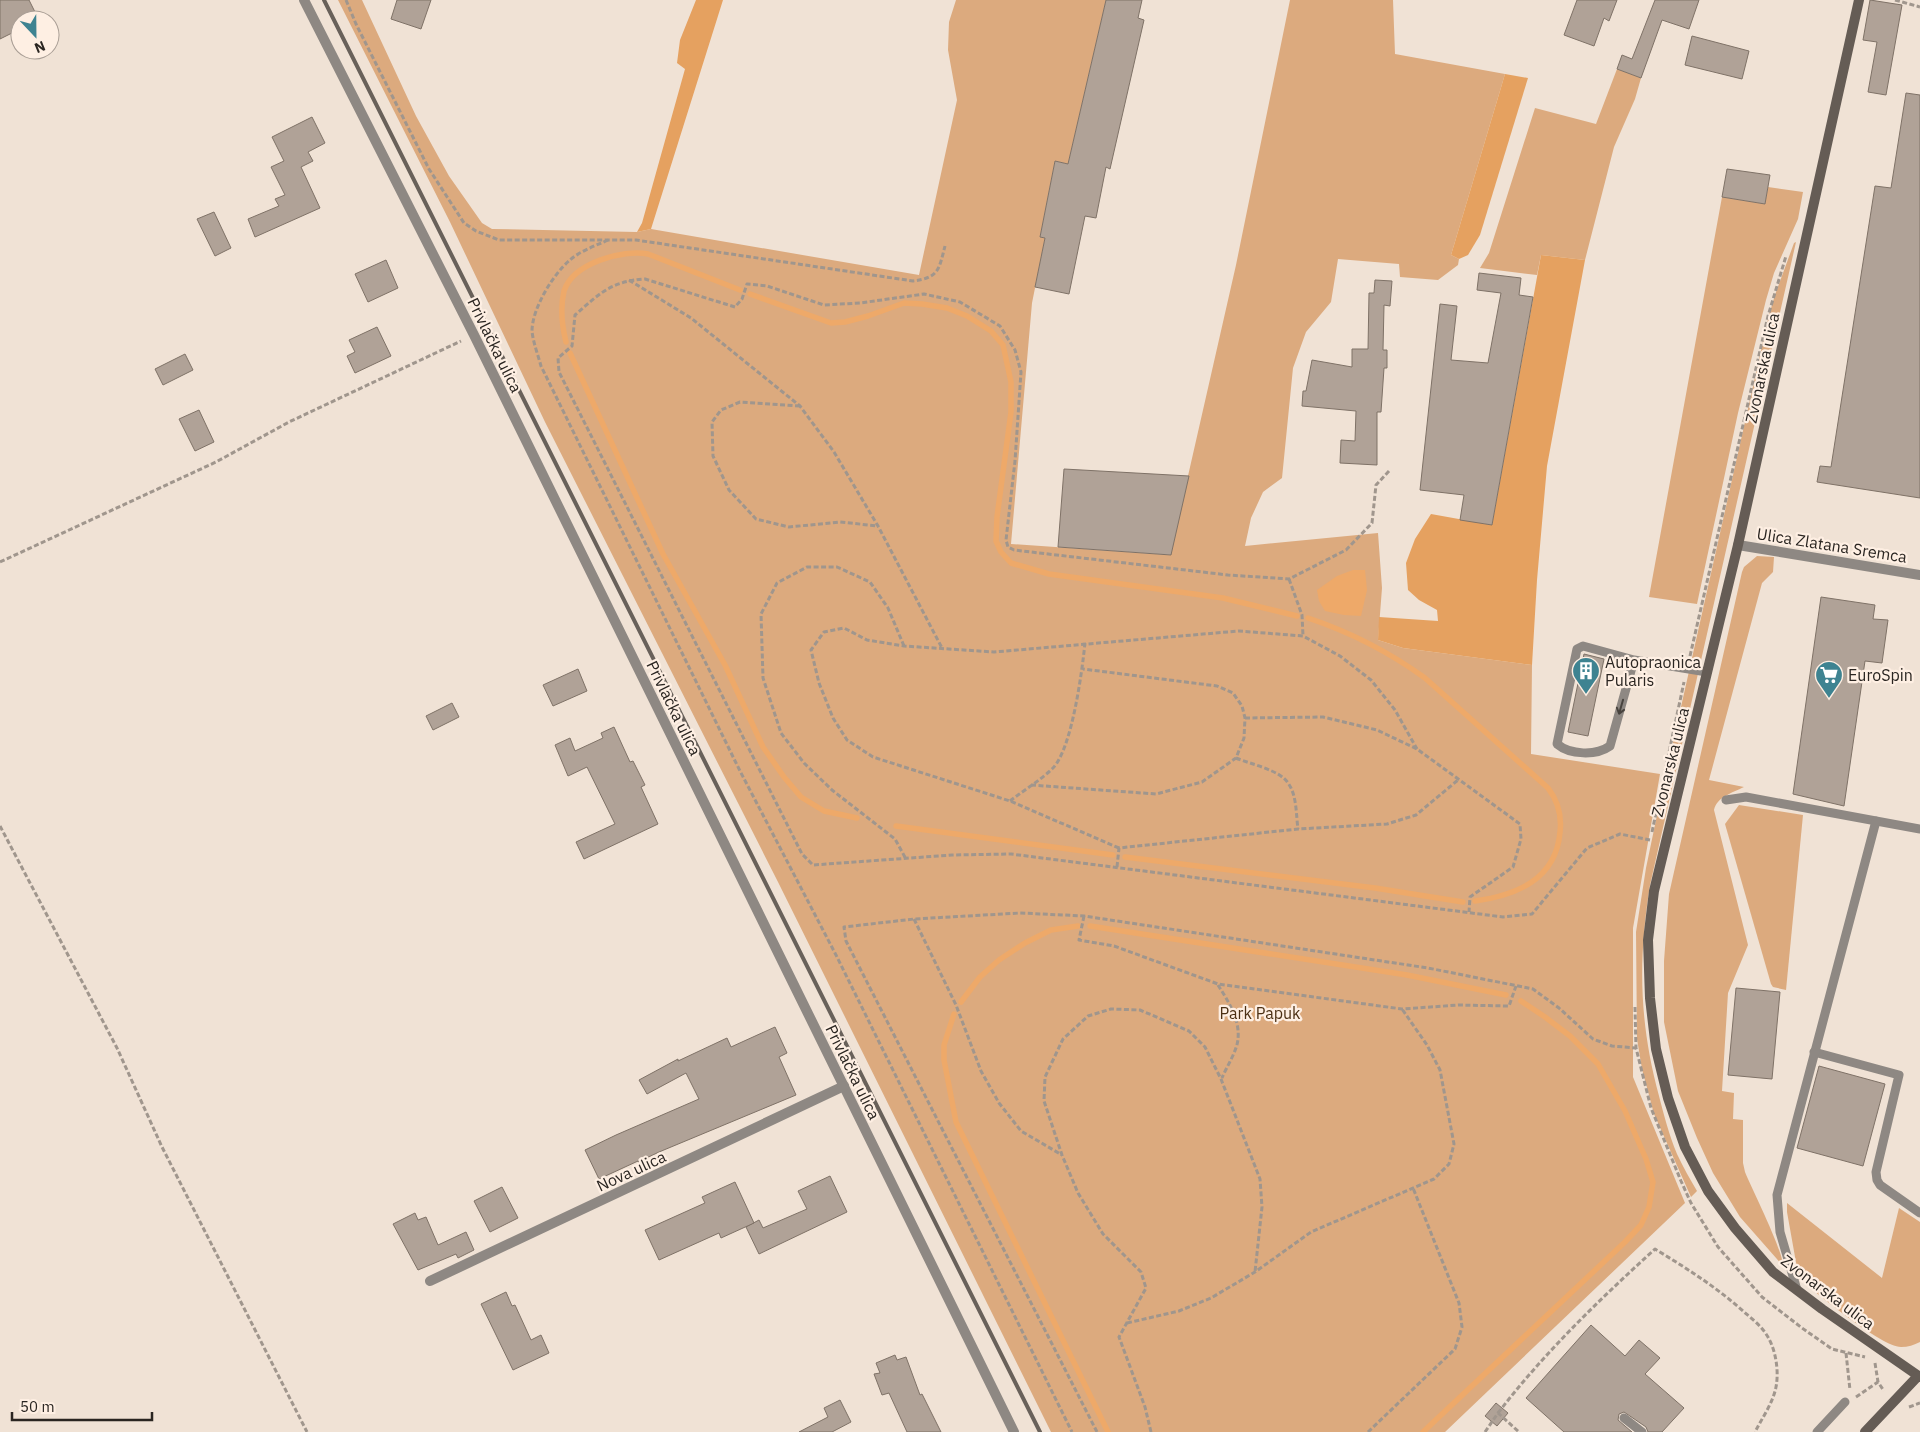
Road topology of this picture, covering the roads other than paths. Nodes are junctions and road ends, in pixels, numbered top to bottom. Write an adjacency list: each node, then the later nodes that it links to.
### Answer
1 (304, 0): 11 (street, Privlačka ulica)
2 (1859, 0): 3 (main road, Zvonarska ulica)
3 (1738, 545): 4 (street, Ulica Zlatana Sremca); 6 (main road, Zvonarska ulica)
4 (1920, 575)
5 (1634, 660): 5 (lane, one-way to 5); 6 (lane)
6 (1707, 672): 14 (main road, Zvonarska ulica)
7 (1726, 800): 8 (lane)
8 (1876, 821): 9 (lane); 10 (lane)
9 (1920, 829)
10 (1814, 1052): 12 (lane); 14 (lane)
11 (844, 1086): 13 (street, Nova ulica); 18 (street, Privlačka ulica)
12 (1920, 1213)
13 (430, 1281)
14 (1797, 1290): 15 (main road, Zvonarska ulica)
15 (1919, 1377): 21 (main road)
16 (1850, 1401): 20 (lane)
17 (1624, 1418): 19 (lane)
18 (1014, 1432)
19 (1642, 1432)
20 (1817, 1432)
21 (1865, 1432)

